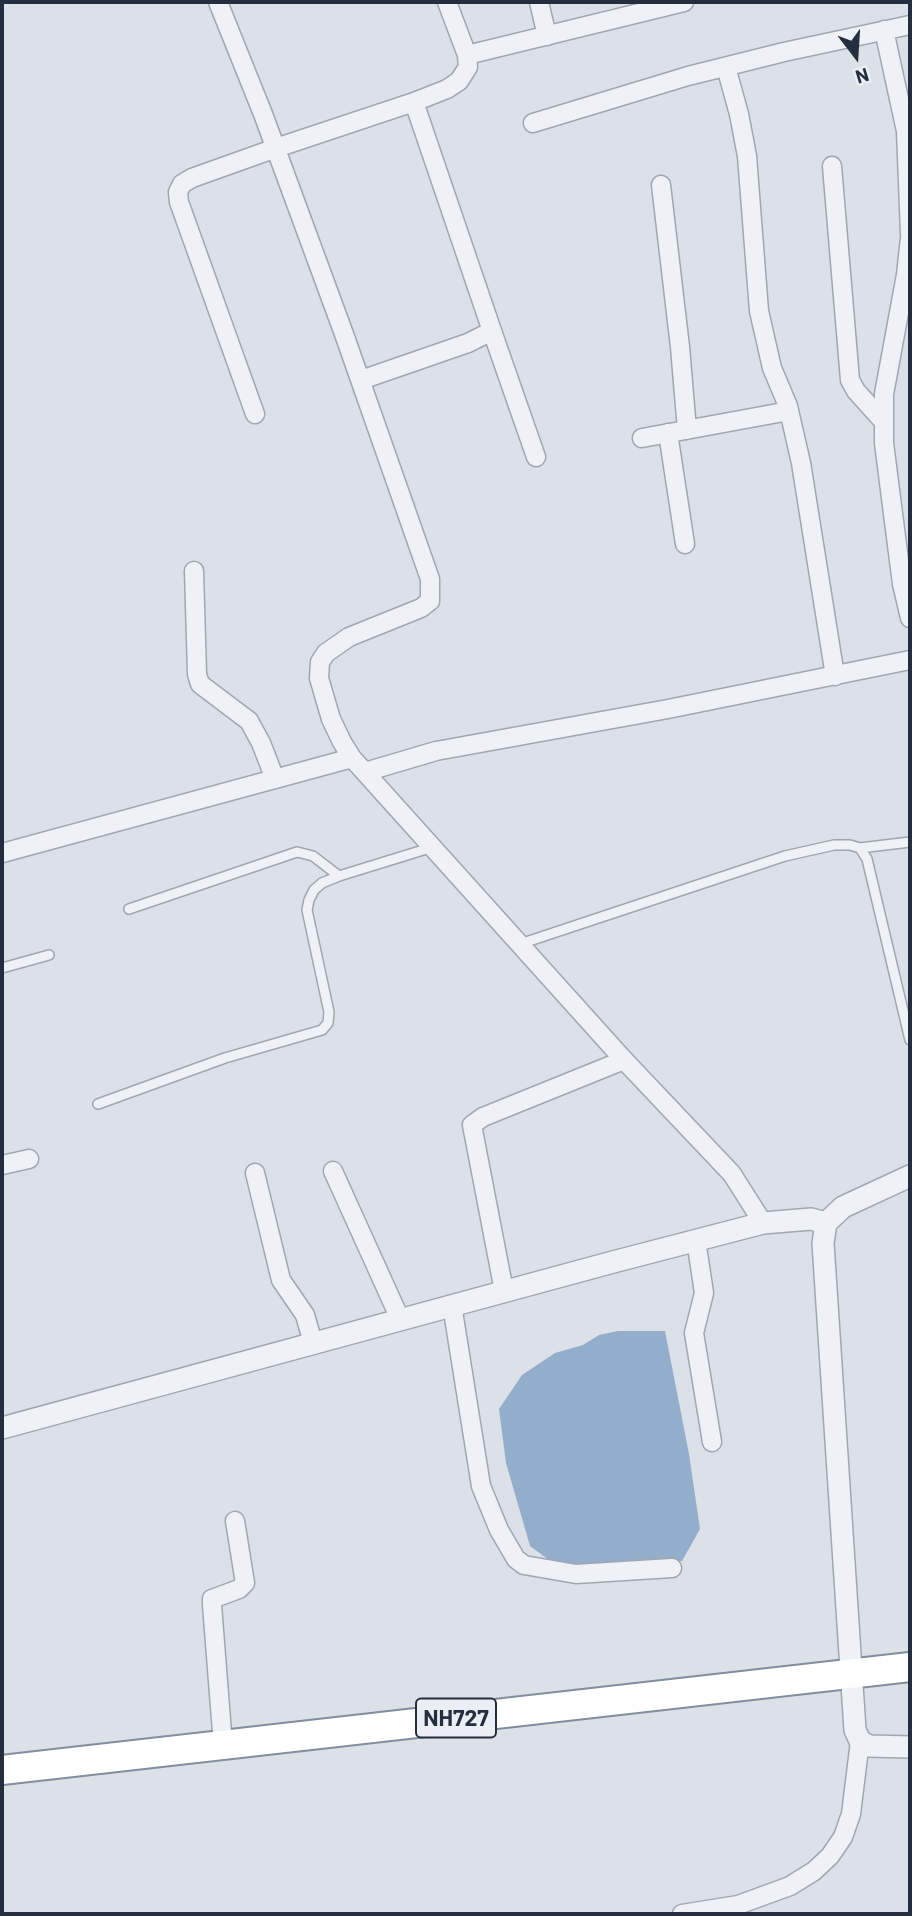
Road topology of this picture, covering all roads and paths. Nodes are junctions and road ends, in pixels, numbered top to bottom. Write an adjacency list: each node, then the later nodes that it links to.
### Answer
1 (218, 2): 12 (street)
2 (447, 2): 8 (street)
3 (540, 2): 7 (street)
4 (684, 2): 7 (street)
5 (910, 25): 6 (street)
6 (884, 30): 9 (street); 14 (street)
7 (547, 36): 8 (street)
8 (467, 55): 10 (street)
9 (726, 67): 11 (street); 19 (street)
10 (414, 102): 12 (street); 17 (street)
11 (533, 123)
12 (276, 148): 18 (street); 20 (street)
13 (832, 166): 21 (street)
14 (909, 172): 16 (street)
15 (661, 185): 22 (street)
16 (910, 236): 21 (street)
17 (492, 331): 18 (street); 25 (street)
18 (360, 380): 31 (street)
19 (789, 411): 22 (street); 30 (street)
20 (255, 414)
21 (884, 422): 28 (street)
22 (687, 430): 23 (street)
23 (668, 433): 24 (street); 26 (street)
24 (642, 438)
25 (536, 457)
26 (685, 544)
27 (194, 571): 32 (street)
28 (910, 618)
29 (910, 660): 30 (street)
30 (835, 676): 31 (street)
31 (359, 765): 32 (street); 34 (street)
32 (275, 779): 36 (street)
33 (910, 842): 35 (lane)
34 (433, 847): 37 (lane); 39 (street)
35 (860, 848): 39 (lane); 42 (lane)
36 (2, 853)
37 (340, 876): 38 (lane); 44 (lane)
38 (129, 909)
39 (520, 944): 43 (street)
40 (49, 955): 41 (lane)
41 (2, 968)
42 (910, 1040)
43 (624, 1060): 50 (street); 53 (street)
44 (98, 1104)
45 (29, 1159): 46 (street)
46 (2, 1165)
47 (333, 1171): 55 (street)
48 (255, 1173): 56 (street)
49 (910, 1176): 51 (street)
50 (763, 1223): 51 (street); 52 (street)
51 (825, 1223): 62 (street)
52 (696, 1240): 53 (street); 58 (street)
53 (504, 1291): 54 (street)
54 (452, 1305): 55 (street); 60 (street)
55 (400, 1320): 56 (street)
56 (313, 1343): 57 (street)
57 (2, 1428)
58 (712, 1442)
59 (235, 1521): 64 (street)
60 (672, 1568)
61 (910, 1667): 62 (highway, NH727)
62 (851, 1674): 63 (street); 64 (highway, NH727)
63 (860, 1741): 65 (street); 67 (street)
64 (223, 1745): 66 (highway, NH727)
65 (910, 1747)
66 (2, 1770)
67 (682, 1914)

